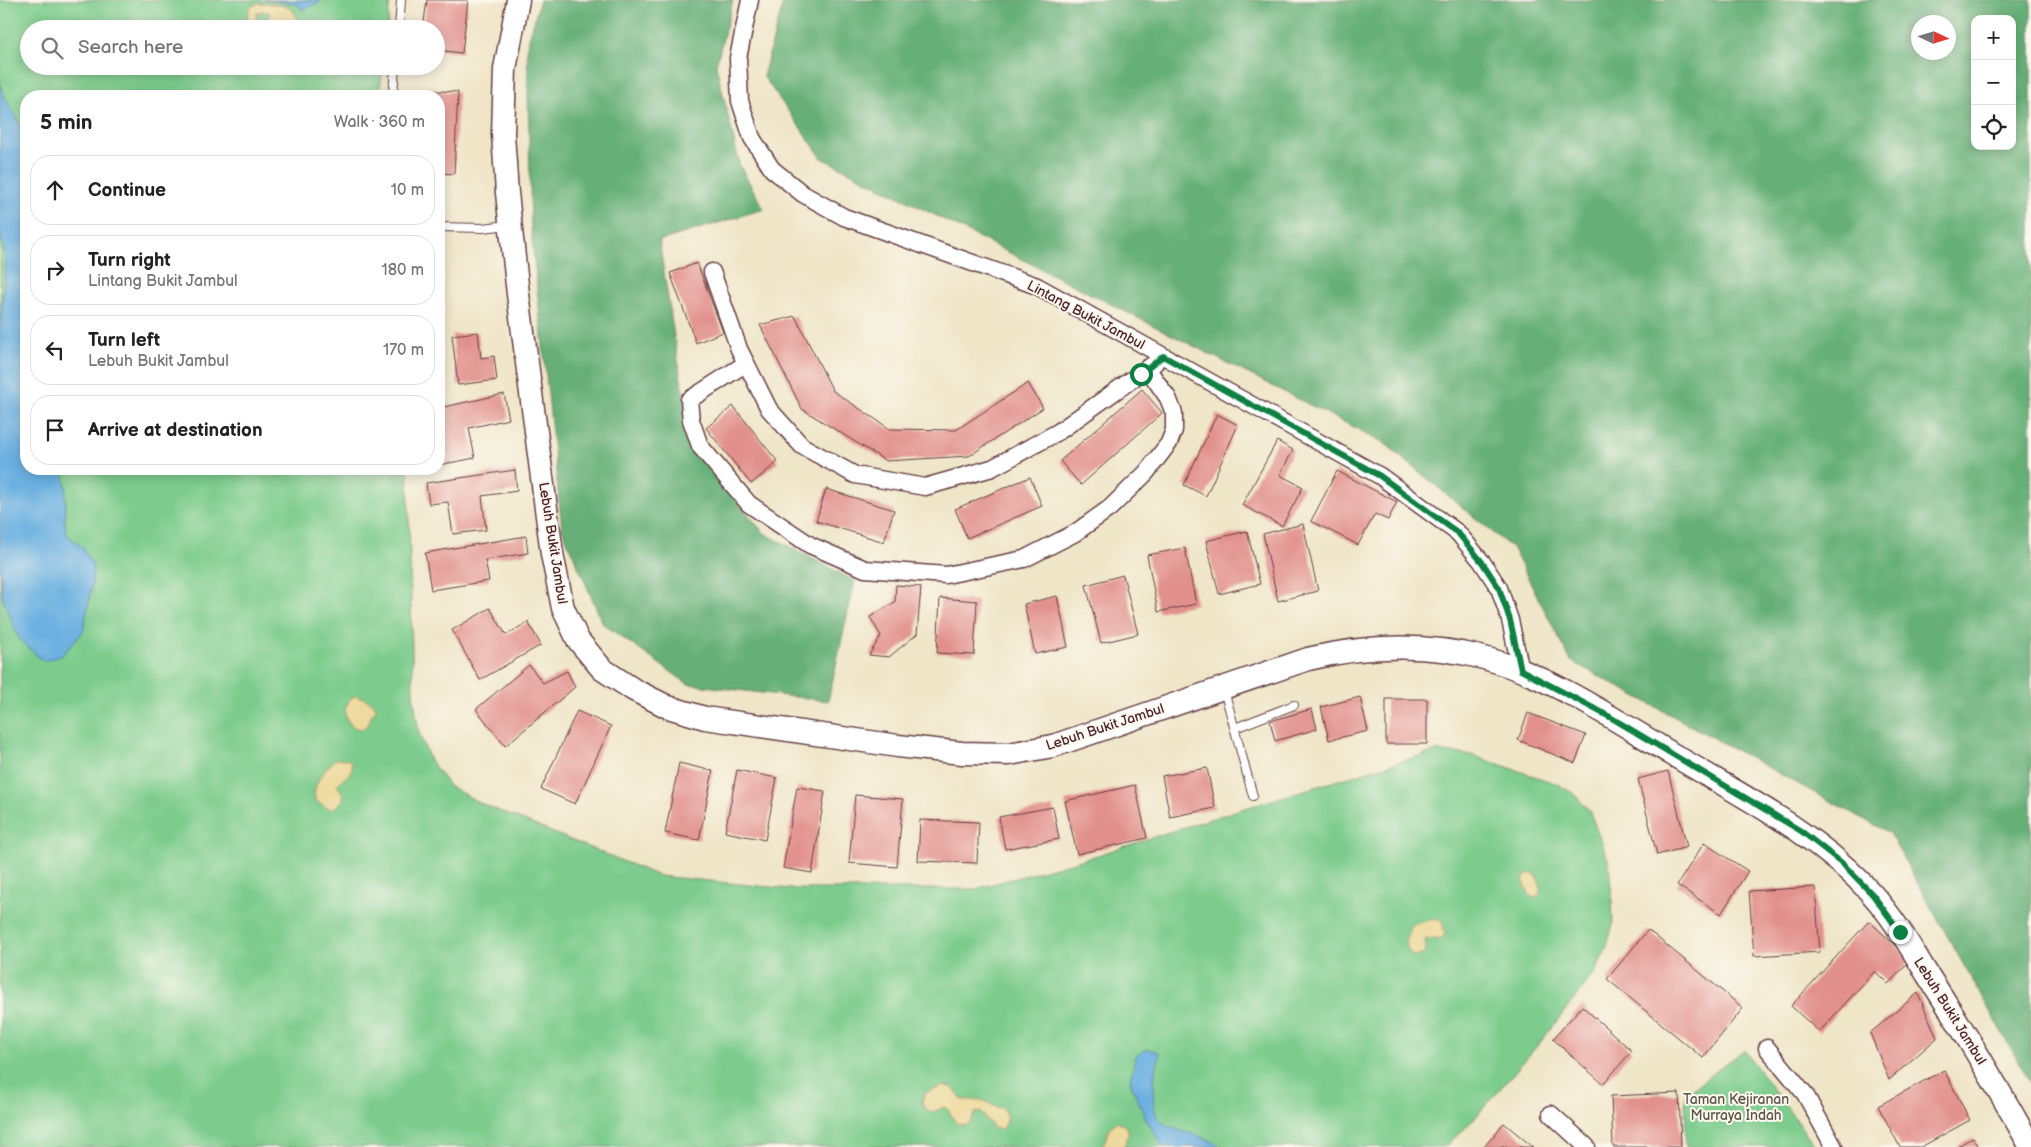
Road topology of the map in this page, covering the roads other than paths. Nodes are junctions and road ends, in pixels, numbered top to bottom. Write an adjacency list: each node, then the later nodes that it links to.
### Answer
1 (401, 0): 4 (lane)
2 (518, 0): 7 (main road, Lebuh Bukit Jambul)
3 (750, 0): 10 (street, Lintang Bukit Jambul)
4 (400, 20)
5 (394, 75): 6 (lane)
6 (393, 90)
7 (510, 225): 8 (lane); 14 (main road, Lebuh Bukit Jambul)
8 (445, 227)
9 (712, 272): 11 (street)
10 (1163, 356): 12 (street); 13 (street, Lintang Bukit Jambul)
11 (746, 364): 12 (street); 12 (street)
12 (1147, 368)
13 (1521, 670): 14 (main road, Lebuh Bukit Jambul); 22 (main road, Lebuh Bukit Jambul)
14 (1223, 688): 16 (lane)
15 (1294, 705): 16 (lane)
16 (1235, 728): 17 (lane)
17 (1254, 796)
18 (1767, 1048): 21 (street)
19 (1551, 1114): 20 (street)
20 (1587, 1147)
21 (1834, 1147)
22 (2031, 1147)

